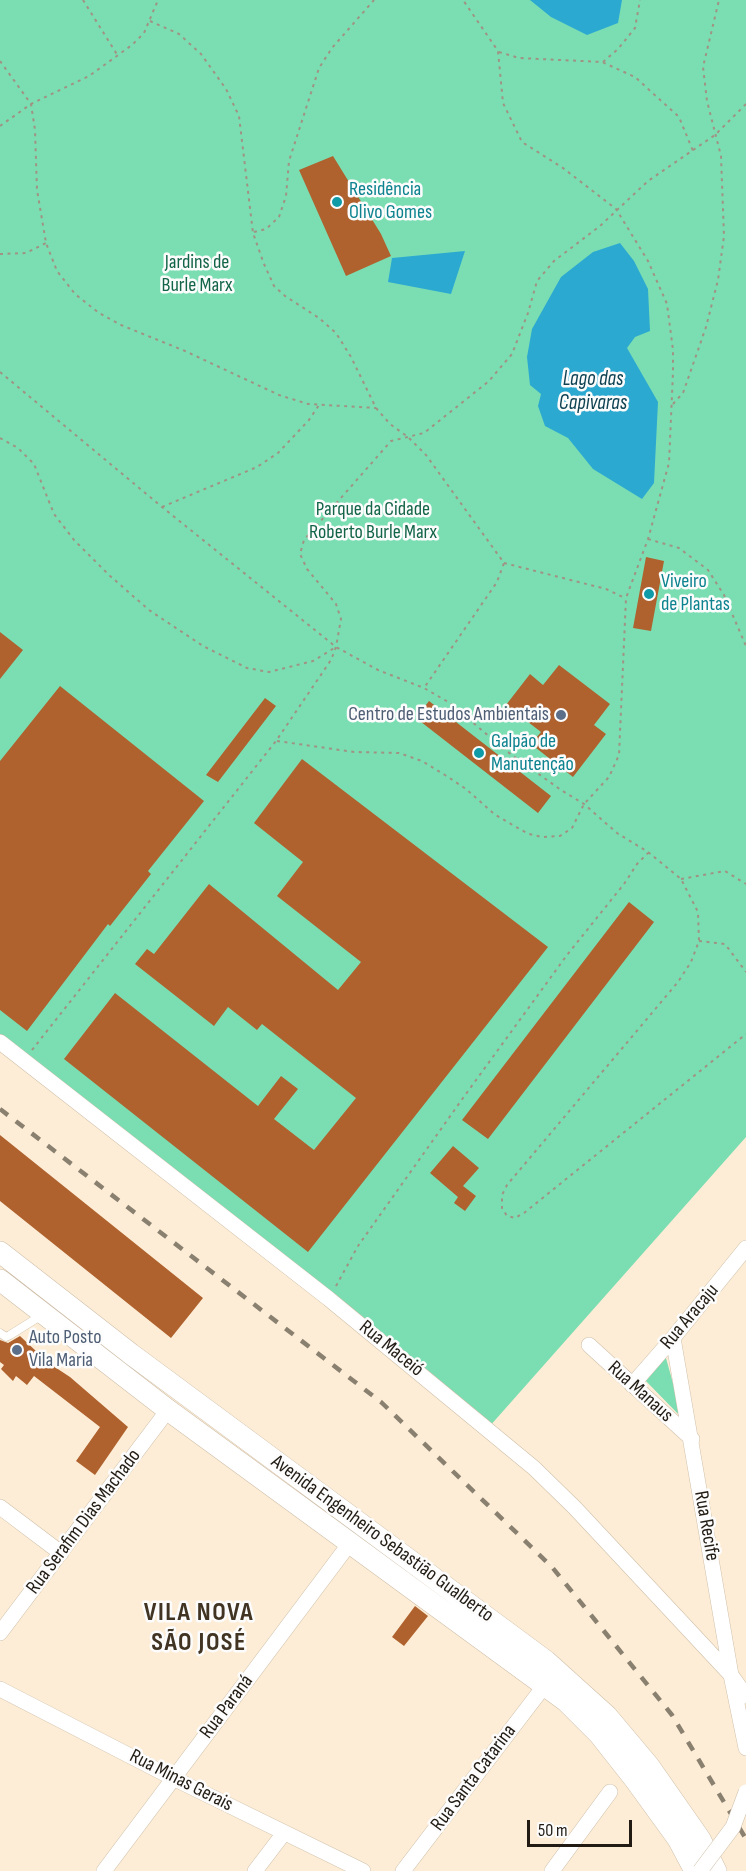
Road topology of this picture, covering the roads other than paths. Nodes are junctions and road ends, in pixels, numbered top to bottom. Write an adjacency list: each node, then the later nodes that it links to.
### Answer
1 (0, 1042): 16 (street, Rua Maceió)
2 (746, 1248): 7 (street, Rua Aracaju)
3 (0, 1252): 32 (main road, Avenida Engenheiro Sebastião Gualberto)
4 (0, 1281): 5 (main road, Avenida Engenheiro Sebastião Gualberto)
5 (43, 1314): 6 (lane); 10 (main road, Avenida Engenheiro Sebastião Gualberto)
6 (0, 1333)
7 (673, 1338): 9 (street, Rua Aracaju); 11 (street, Rua Recife)
8 (589, 1345): 9 (street, Rua Manaus)
9 (632, 1385): 11 (street, Rua Manaus)
10 (168, 1410): 13 (main road, Avenida Engenheiro Sebastião Gualberto); 14 (street, Rua Serafim Dias Machado)
11 (692, 1439): 16 (street, Rua Recife)
12 (0, 1507): 14 (street)
13 (350, 1543): 17 (main road, Avenida Engenheiro Sebastião Gualberto); 21 (street, Rua Paraná)
14 (60, 1553): 15 (street, Rua Serafim Dias Machado)
15 (0, 1633)
16 (731, 1675): 19 (street, Rua Maceió); 20 (street, Rua Recife)
17 (545, 1684): 28 (street, Rua Santa Catarina); 30 (main road, Avenida Engenheiro Sebastião Gualberto)
18 (0, 1689): 21 (street, Rua Minas Gerais)
19 (746, 1696)
20 (746, 1748)
21 (173, 1778): 24 (street, Rua Minas Gerais); 25 (street, Rua Paraná)
22 (610, 1792): 29 (street)
23 (746, 1792): 31 (street, bridge)
24 (284, 1833): 26 (street); 27 (street, Rua Minas Gerais)
25 (104, 1871)
26 (255, 1871)
27 (363, 1871)
28 (403, 1871)
29 (552, 1871)
30 (695, 1871)
31 (700, 1871)
32 (716, 1871)

